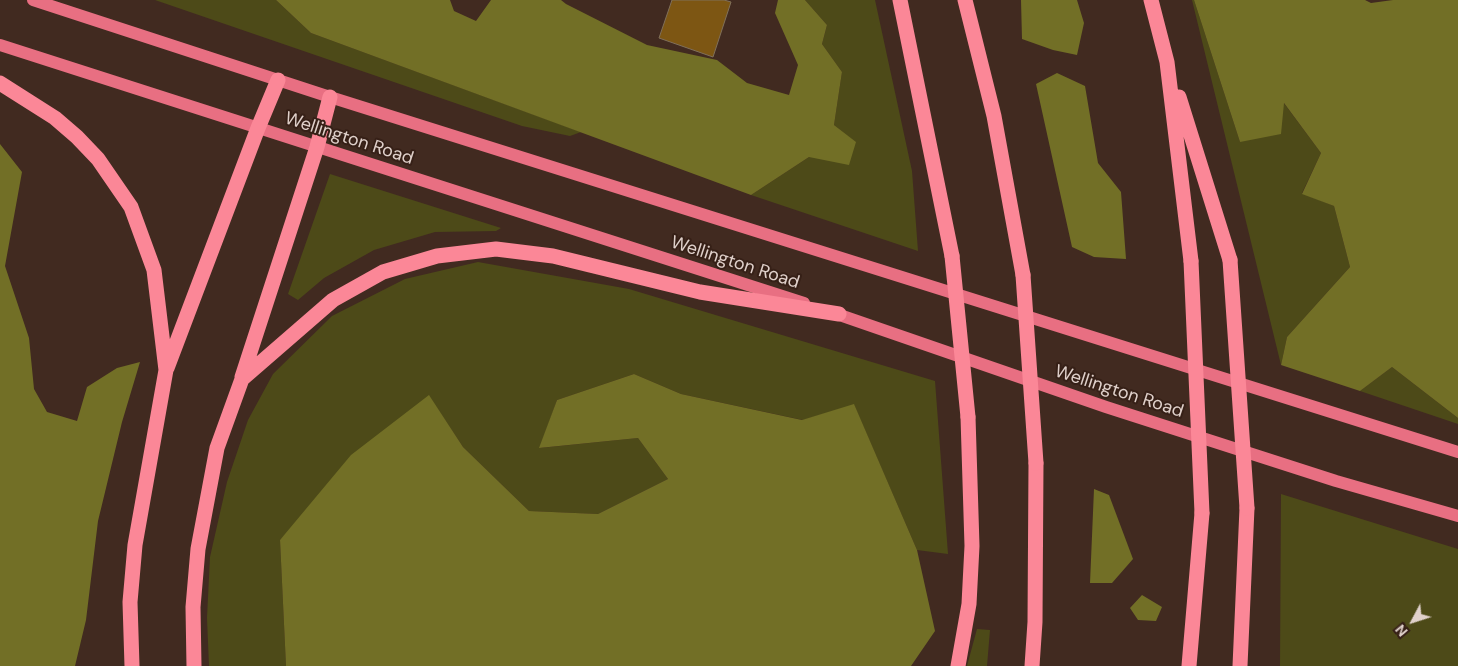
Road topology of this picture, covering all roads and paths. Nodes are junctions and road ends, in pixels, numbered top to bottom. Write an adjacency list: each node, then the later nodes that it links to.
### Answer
1 (34, 0): 7 (main road, Wellington Road)
2 (900, 0): 19 (highway, bridge)
3 (965, 0): 20 (highway, bridge)
4 (1151, 0): 6 (highway)
5 (0, 45): 10 (main road, Wellington Road)
6 (1167, 62): 21 (highway, bridge); 22 (highway, bridge)
7 (278, 80): 9 (main road, Wellington Road); 10 (highway)
8 (0, 83): 13 (highway)
9 (330, 97): 11 (highway); 15 (main road, Wellington Road)
10 (258, 128): 11 (main road, Wellington Road); 13 (highway)
11 (318, 147): 12 (main road, Wellington Road); 14 (highway)
12 (839, 314): 14 (highway); 16 (main road, Wellington Road)
13 (166, 370): 17 (highway)
14 (242, 378): 18 (highway)
15 (1458, 452)
16 (1458, 516)
17 (132, 666)
18 (194, 666)
19 (958, 666)
20 (1032, 666)
21 (1189, 666)
22 (1240, 666)

